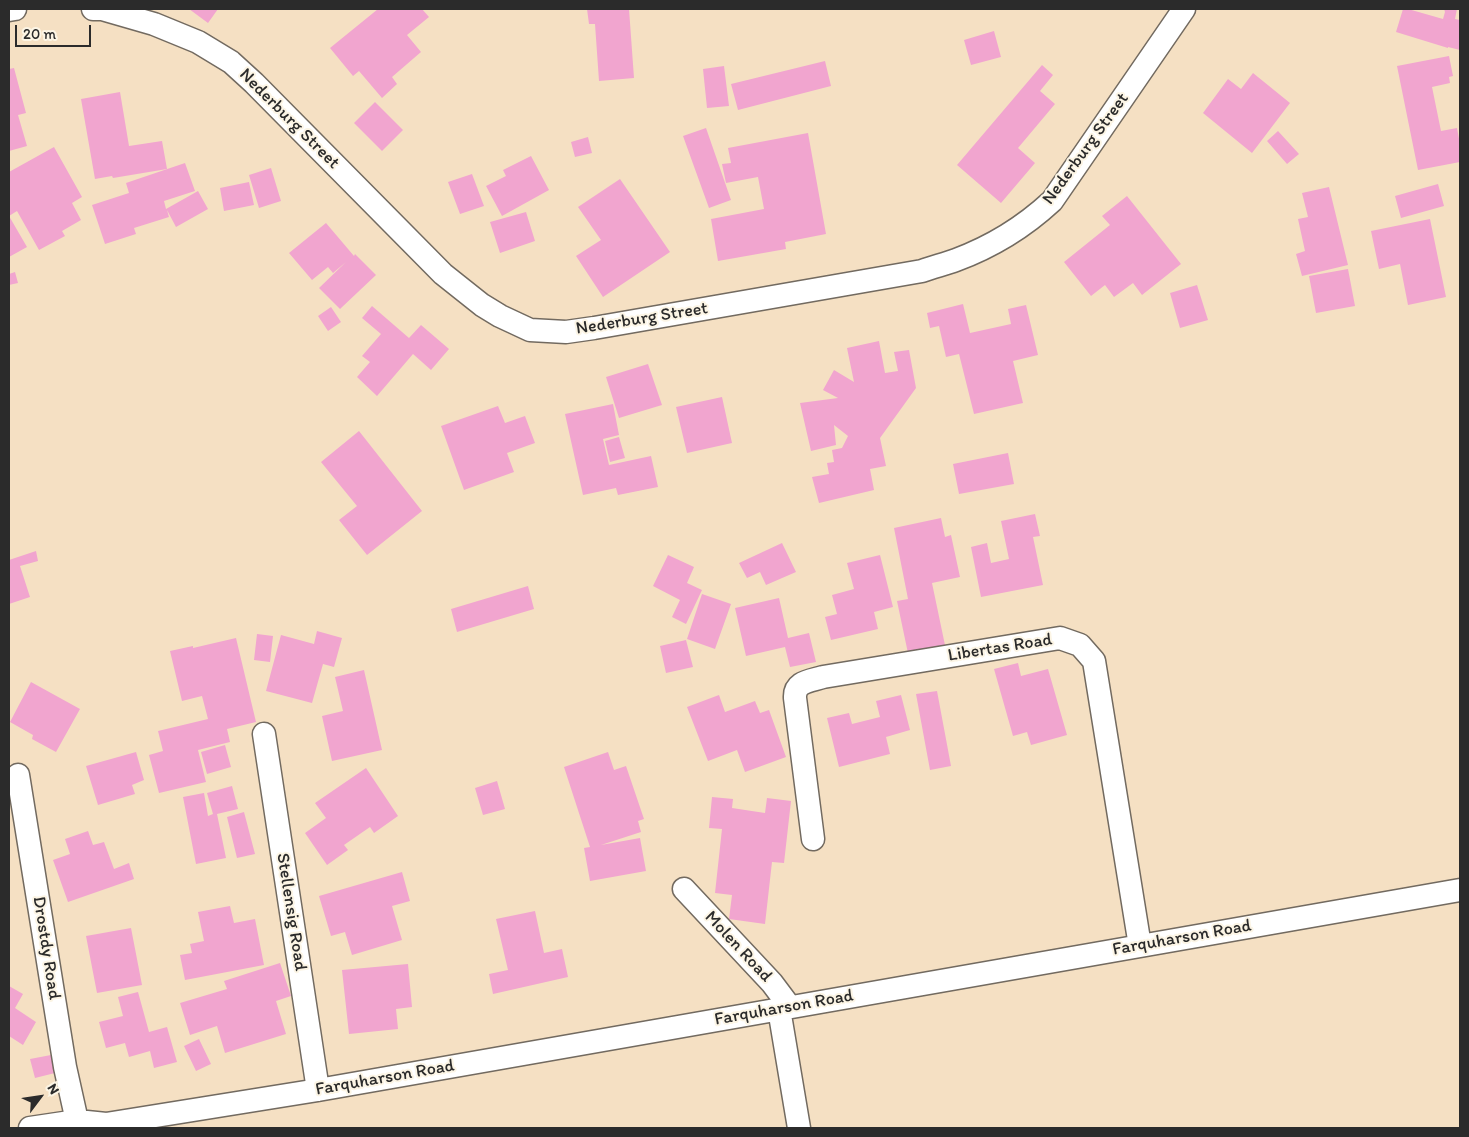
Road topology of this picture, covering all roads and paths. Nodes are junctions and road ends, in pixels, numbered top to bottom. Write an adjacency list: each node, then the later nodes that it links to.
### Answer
1 (15, 9): 4 (street)
2 (93, 9): 3 (street, Nederburg Street)
3 (1184, 9)
4 (9, 10)
5 (264, 734): 12 (street, Stellensig Road)
6 (18, 776): 13 (street, Drostdy Road)
7 (813, 839): 10 (street, Libertas Road)
8 (684, 889): 11 (street, Molen Road)
9 (1460, 890): 10 (street, Farquharson Road)
10 (1140, 946): 11 (street, Farquharson Road)
11 (785, 1008): 12 (street, Farquharson Road); 16 (street)
12 (318, 1090): 14 (street, Farquharson Road)
13 (77, 1121): 14 (street, Farquharson Road); 15 (street, Farquharson Road)
14 (103, 1126)
15 (30, 1128)
16 (799, 1128)

